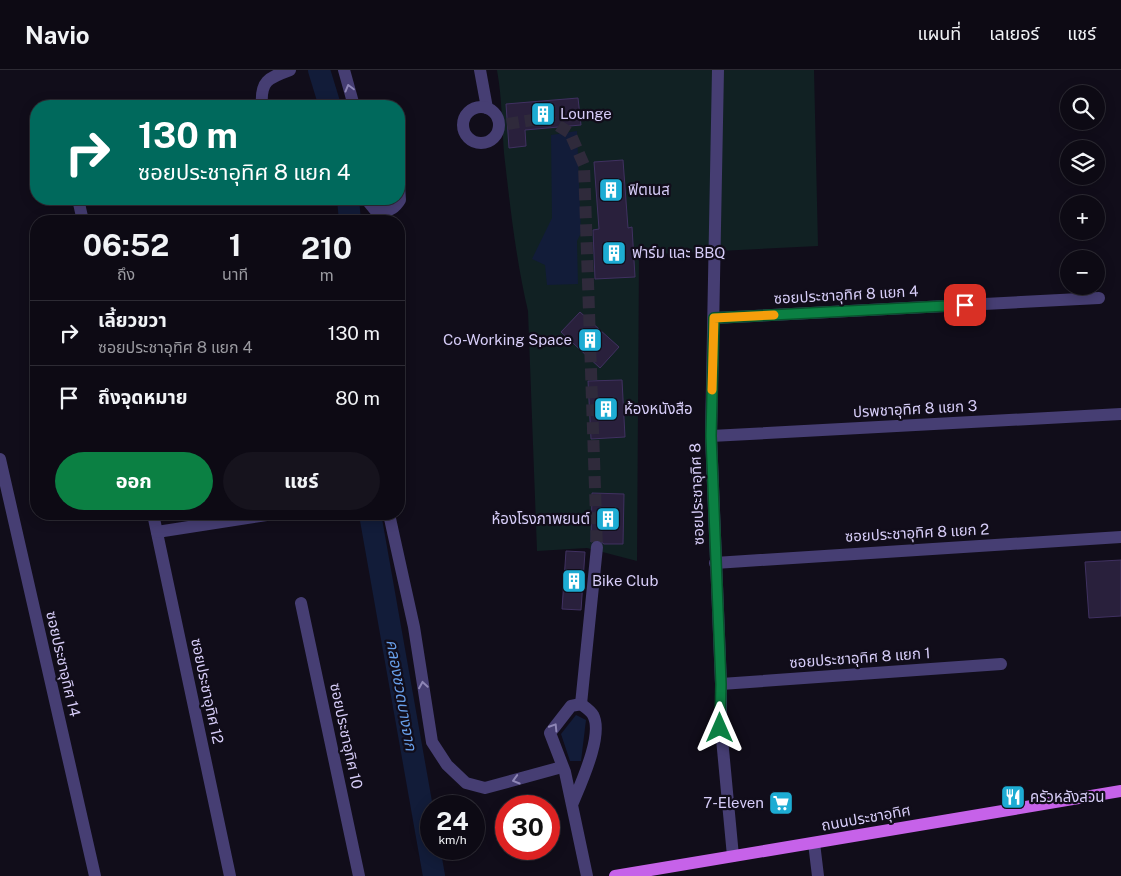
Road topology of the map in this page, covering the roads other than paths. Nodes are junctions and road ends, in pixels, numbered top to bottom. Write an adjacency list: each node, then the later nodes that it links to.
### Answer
1 (290, 70): 5 (street)
2 (344, 70): 6 (street, one-way to 2)
3 (480, 70): 7 (street)
4 (718, 70): 11 (street, ซอยประชาอุทิศ 8)
5 (262, 100)
6 (352, 100)
7 (486, 108): 7 (street)
8 (397, 205): 9 (street)
9 (378, 215)
10 (1100, 298): 11 (street, ซอยประชาอุทิศ 8 แยก 4)
11 (714, 318): 13 (street, ซอยประชาอุทิศ 8)
12 (1121, 414): 13 (street, ปรพชาอุทิศ 8 แยก 3)
13 (711, 436): 21 (street, ซอยประชาอุทิศ 8)
14 (0, 459): 31 (street, ซอยประชาอุทิศ 14)
15 (154, 520): 18 (street, ซอยประชาอุทิศ 12)
16 (234, 520): 18 (street)
17 (390, 520): 26 (street, one-way to 17)
18 (157, 532): 32 (street, ซอยประชาอุทิศ 12)
19 (1121, 537): 21 (street, ซอยประชาอุทิศ 8 แยก 2)
20 (597, 547): 25 (street)
21 (715, 563): 24 (street, ซอยประชาอุทิศ 8)
22 (301, 603): 33 (street, ซอยประชาอุทิศ 10)
23 (1001, 664): 24 (street, ซอยประชาอุทิศ 8 แยก 1)
24 (721, 684): 30 (street, ซอยประชาอุทิศ 8)
25 (581, 704): 26 (street, one-way to 25); 28 (street)
26 (562, 767): 28 (street)
27 (1121, 791): 29 (main road, ถนนประชาอุทิศ)
28 (572, 805): 34 (street)
29 (814, 843): 30 (main road, ถนนประชาอุทิศ); 36 (street)
30 (733, 856): 35 (main road, ถนนประชาอุทิศ)
31 (95, 876)
32 (230, 876)
33 (359, 876)
34 (587, 876)
35 (616, 876)
36 (818, 876)

